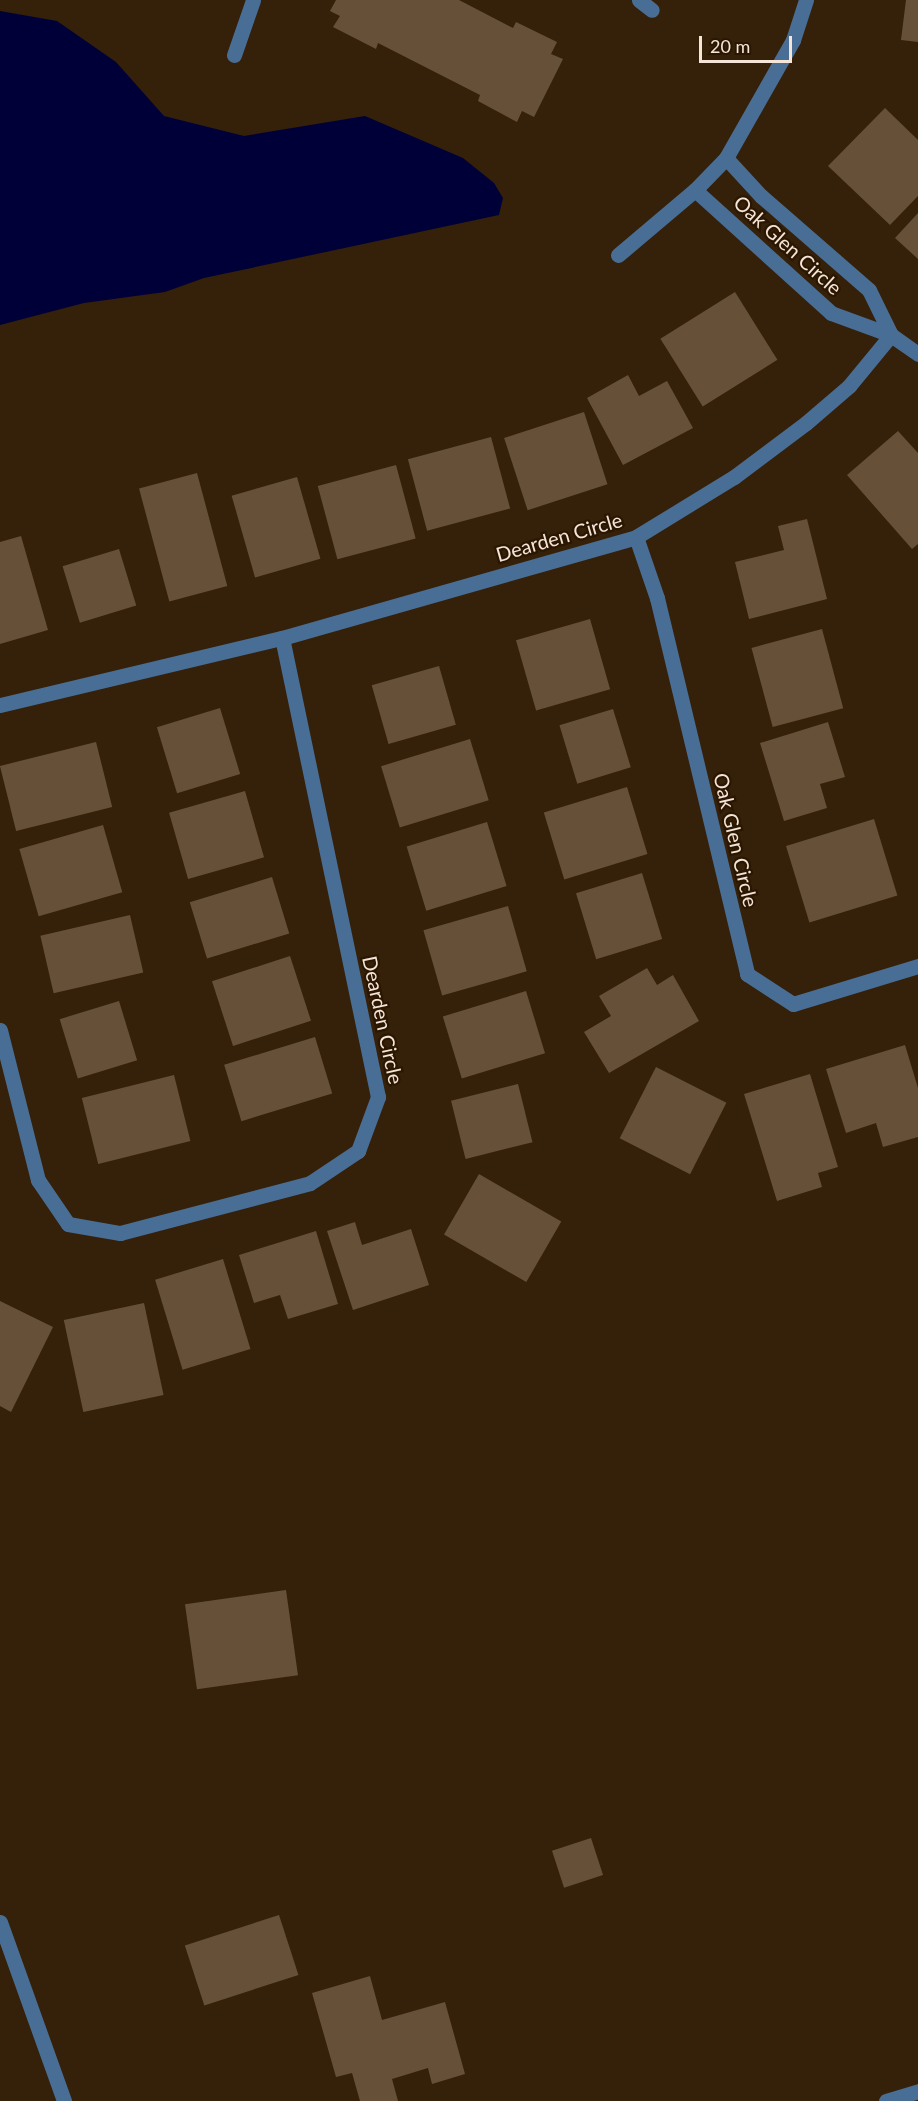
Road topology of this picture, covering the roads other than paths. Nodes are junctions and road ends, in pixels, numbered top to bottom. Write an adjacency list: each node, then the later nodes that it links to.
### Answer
1 (253, 0): 5 (street)
2 (639, 0): 4 (street)
3 (806, 0): 6 (street)
4 (652, 10)
5 (234, 56)
6 (726, 158): 7 (street); 9 (street, Oak Glen Circle)
7 (695, 190): 8 (street); 9 (street, Oak Glen Circle)
8 (618, 255)
9 (891, 335): 10 (street, Oak Glen Circle); 11 (street, Dearden Circle)
10 (918, 354)
11 (636, 537): 12 (street, Dearden Circle); 14 (street, Oak Glen Circle)
12 (282, 638): 13 (street, Dearden Circle); 15 (street, Dearden Circle)
13 (0, 705)
14 (918, 966)
15 (0, 1030)
16 (0, 1922): 18 (street)
17 (918, 2091): 19 (street)
18 (64, 2101)
19 (886, 2101)

